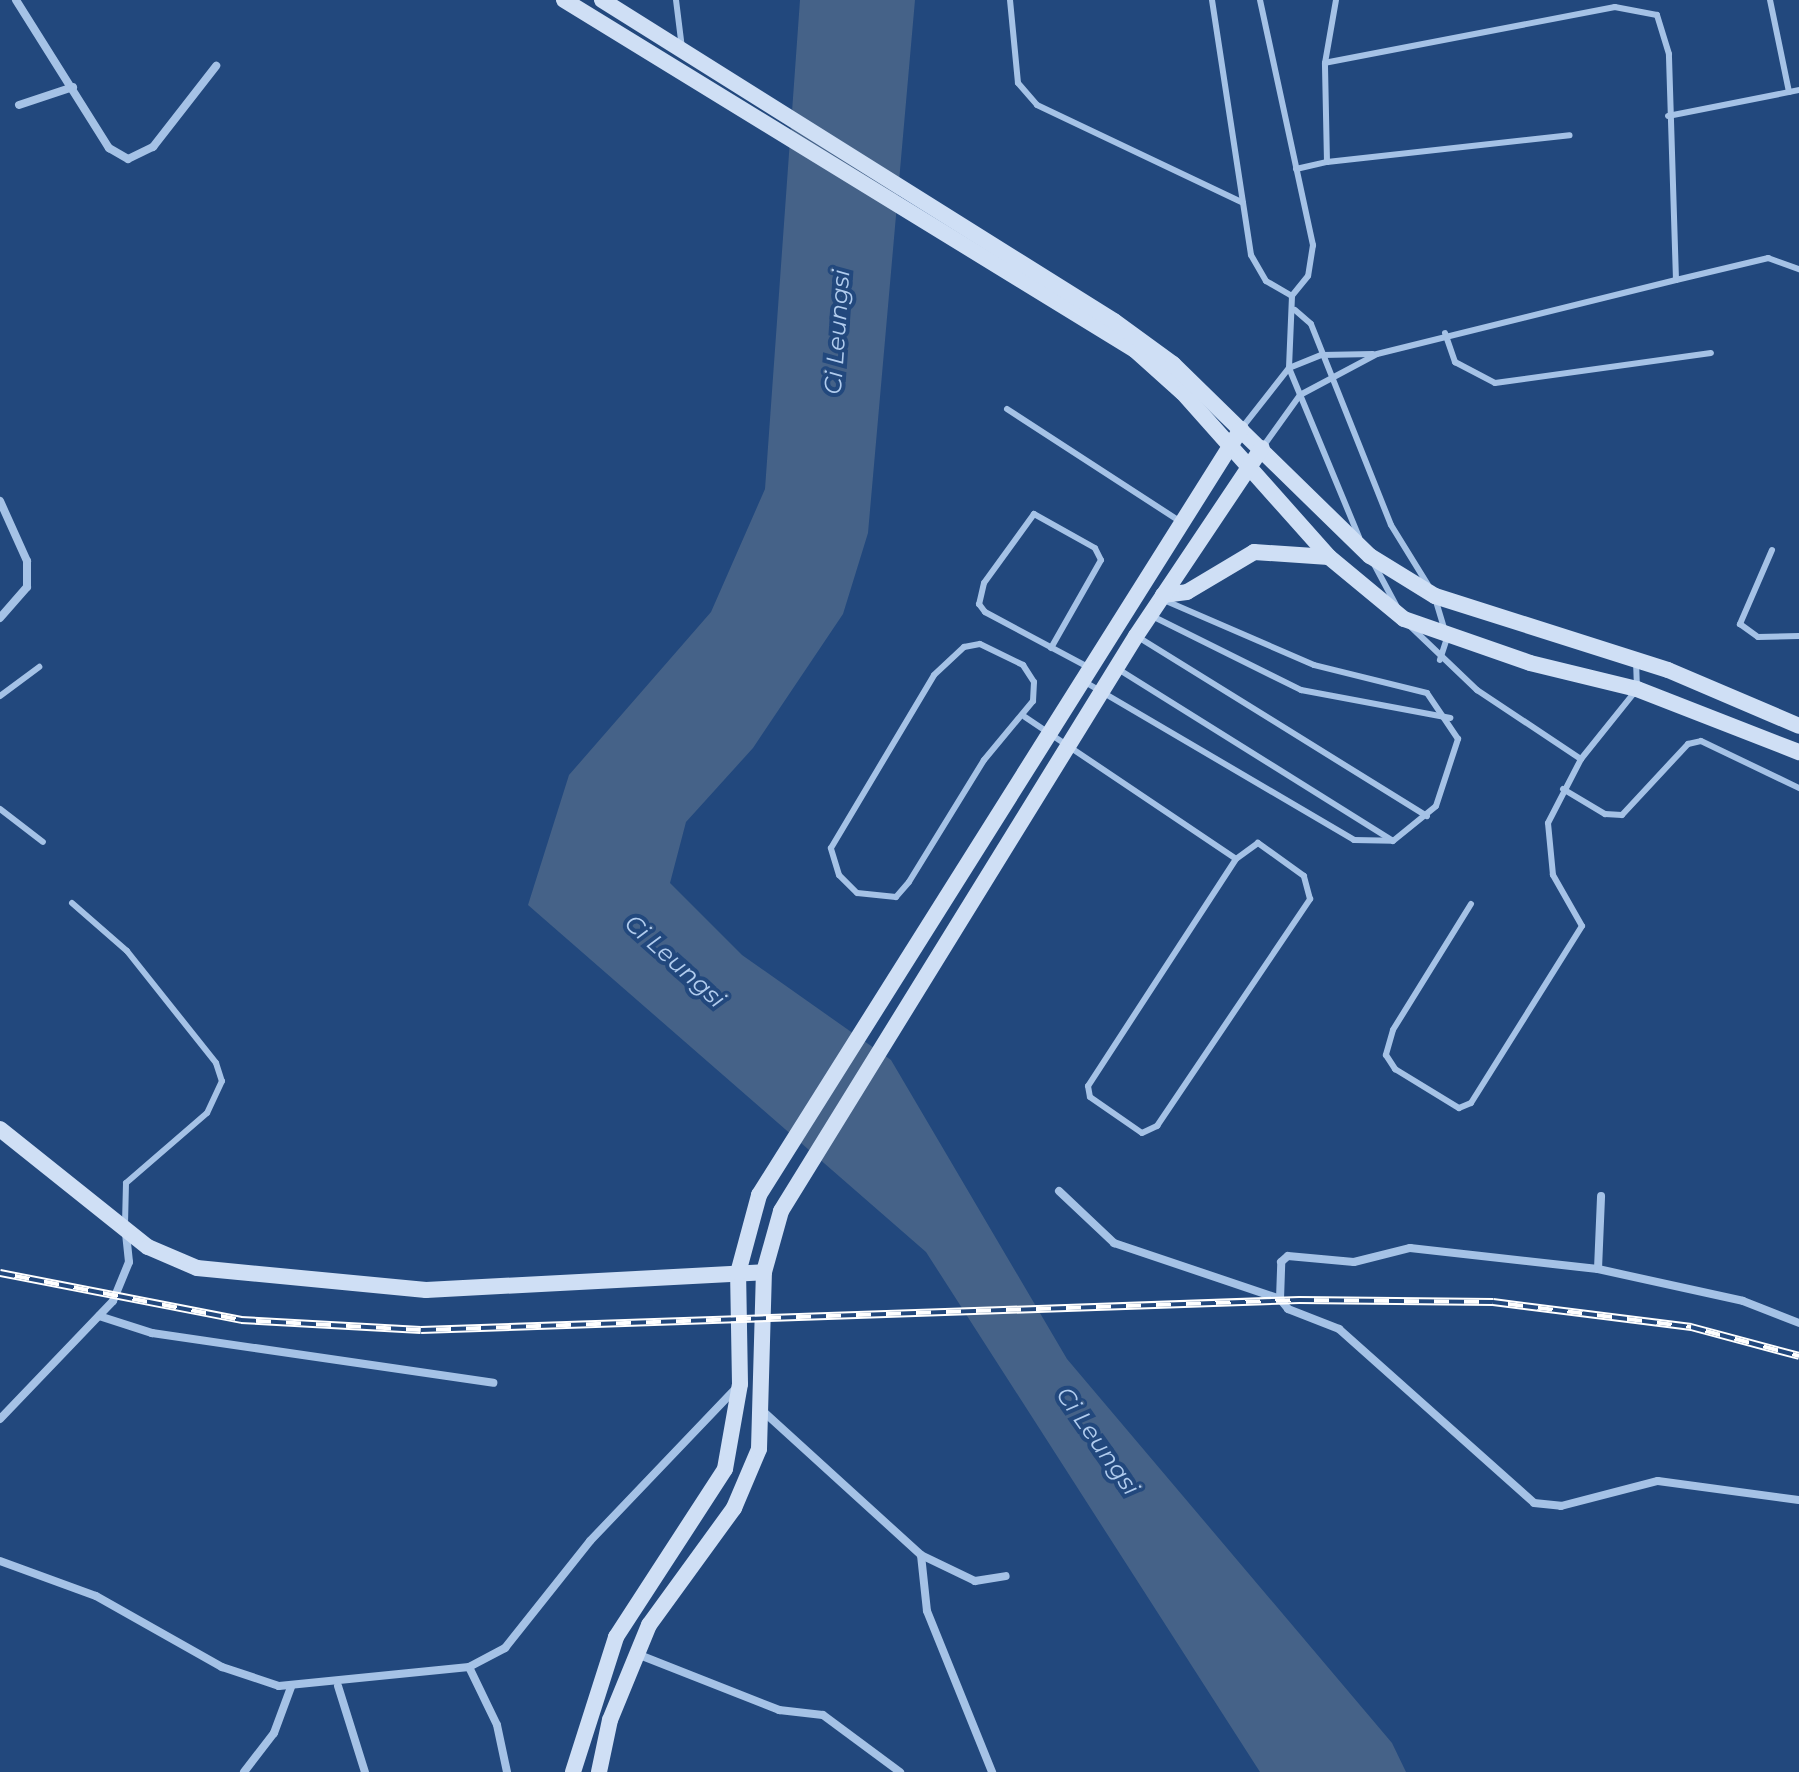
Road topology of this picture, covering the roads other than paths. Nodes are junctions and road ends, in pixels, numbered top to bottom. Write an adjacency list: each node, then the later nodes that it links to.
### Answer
1 (16, 0): 13 (street)
2 (564, 0): 17 (street)
3 (602, 0): 10 (street)
4 (676, 0): 10 (lane)
5 (1010, 0): 22 (lane)
6 (1212, 0): 22 (lane)
7 (1260, 0): 21 (lane)
8 (1336, 0): 11 (lane)
9 (1770, 0): 15 (lane)
10 (682, 48): 17 (street)
11 (1325, 63): 18 (lane); 20 (lane)
12 (216, 66): 13 (street)
13 (73, 87): 16 (street)
14 (1799, 90): 15 (lane)
15 (1789, 92): 18 (lane)
16 (19, 105)
17 (764, 112): 23 (street)
18 (1668, 116): 25 (lane)
19 (1570, 135): 20 (lane)
20 (1327, 162): 21 (lane)
21 (1296, 169): 26 (lane)
22 (1243, 203): 26 (lane)
23 (932, 218): 36 (street); 38 (street)
24 (1799, 269): 25 (lane)
25 (1676, 280): 28 (lane)
26 (1292, 296): 27 (lane)
27 (1295, 310): 31 (lane); 32 (lane)
28 (1445, 333): 29 (lane); 30 (lane)
29 (1711, 353)
30 (1377, 354): 31 (lane); 33 (lane)
31 (1322, 355): 32 (lane); 33 (lane)
32 (1289, 368): 34 (lane); 36 (lane)
33 (1331, 381): 34 (lane); 45 (lane)
34 (1300, 395): 37 (lane); 43 (lane)
35 (1007, 409): 41 (lane)
36 (1241, 429): 37 (street); 38 (street)
37 (1262, 448): 39 (street); 43 (street)
38 (1228, 451): 39 (street); 41 (street)
39 (1247, 469): 44 (street); 46 (street)
40 (0, 501): 48 (street)
41 (1184, 524): 58 (street)
42 (1772, 550): 51 (lane)
43 (1370, 556): 45 (street); 49 (lane)
44 (1329, 557): 46 (street); 49 (street)
45 (1435, 596): 52 (lane); 55 (street)
46 (1162, 597): 47 (street); 63 (lane)
47 (1149, 615): 50 (street); 63 (lane)
48 (0, 618)
49 (1404, 619): 52 (street); 54 (lane)
50 (1136, 636): 57 (street); 72 (lane)
51 (1799, 636)
52 (1447, 638): 54 (lane); 59 (street)
53 (1051, 648): 53 (lane); 58 (lane)
54 (1440, 660): 68 (lane)
55 (1636, 662): 59 (lane); 64 (street)
56 (39, 667): 61 (lane)
57 (1116, 668): 60 (street); 73 (lane)
58 (1084, 673): 60 (lane); 65 (street)
59 (1637, 689): 67 (street); 68 (lane)
60 (1101, 691): 66 (street); 73 (lane)
61 (0, 696)
62 (1025, 717): 62 (lane); 65 (lane)
63 (1450, 718): 72 (lane)
64 (1799, 726)
65 (1047, 731): 66 (lane); 84 (street)
66 (1069, 746): 75 (lane); 83 (street)
67 (1799, 752)
68 (1581, 759): 70 (lane)
69 (1799, 788): 70 (lane)
70 (1563, 789): 77 (lane)
71 (0, 809): 74 (lane)
72 (1427, 816): 73 (lane)
73 (1393, 841)
74 (43, 842)
75 (1236, 859): 75 (lane)
76 (72, 903): 81 (lane)
77 (1471, 904)
78 (0, 1129): 81 (street)
79 (1059, 1191): 85 (street)
80 (1601, 1196): 82 (street)
81 (126, 1230): 84 (street); 86 (street)
82 (1598, 1269): 85 (street); 87 (street)
83 (764, 1272): 84 (street); 90 (street)
84 (738, 1273): 89 (street)
85 (1280, 1299): 92 (street)
86 (99, 1316): 88 (street); 91 (street)
87 (1799, 1323)
88 (493, 1383)
89 (740, 1384): 97 (street); 103 (street)
90 (765, 1413): 93 (street); 96 (street)
91 (0, 1419)
92 (1799, 1500)
93 (921, 1555): 95 (street); 106 (street)
94 (0, 1561): 99 (street)
95 (1006, 1576)
96 (637, 1654): 104 (street); 105 (street)
97 (469, 1667): 98 (street); 102 (street)
98 (338, 1686): 99 (street); 101 (street)
99 (291, 1687): 100 (street)
100 (244, 1772)
101 (365, 1772)
102 (507, 1772)
103 (573, 1772)
104 (599, 1772)
105 (900, 1772)
106 (992, 1772)

